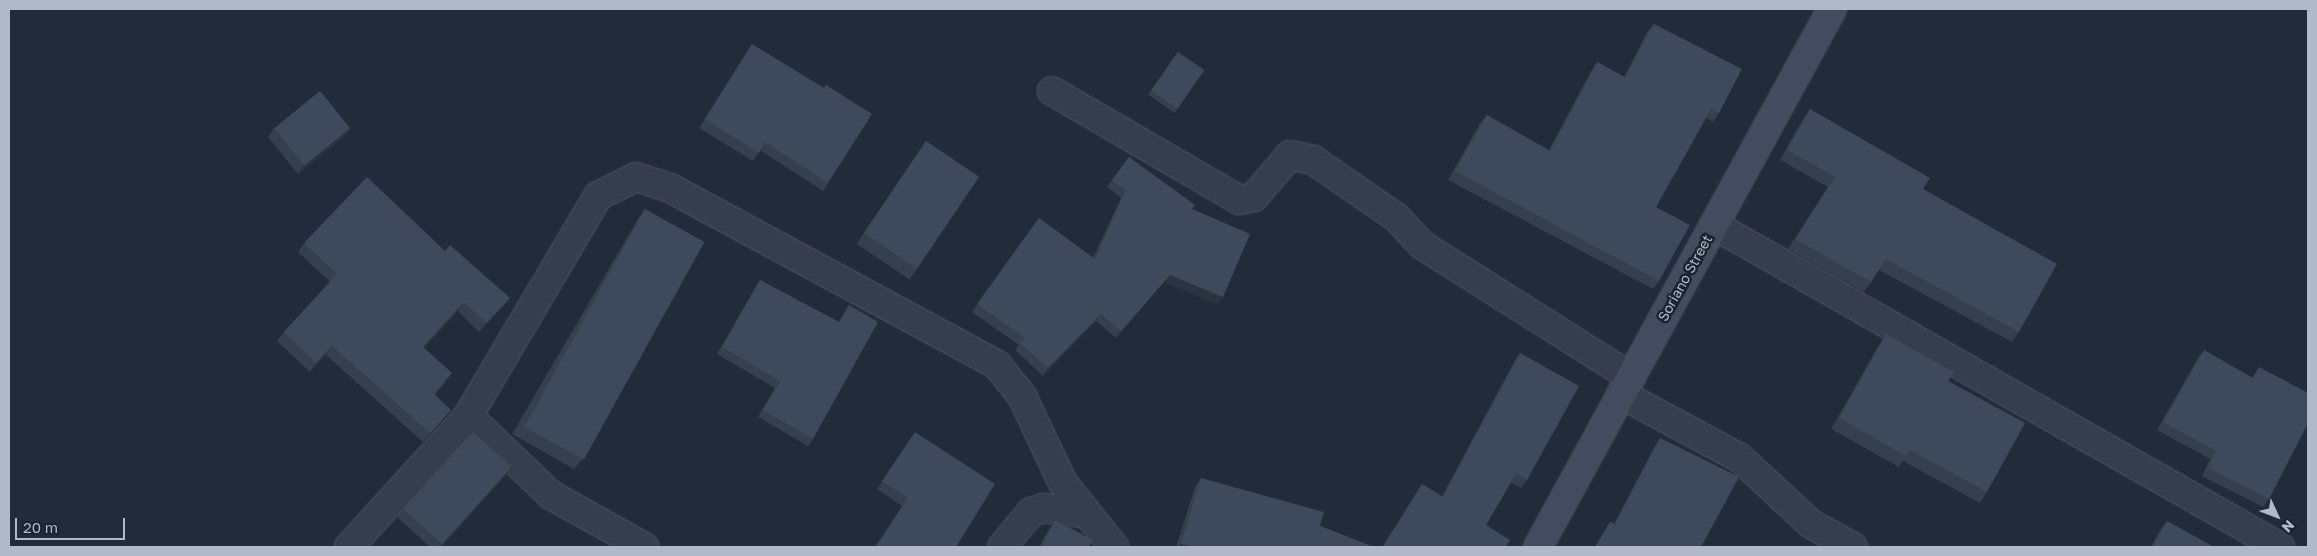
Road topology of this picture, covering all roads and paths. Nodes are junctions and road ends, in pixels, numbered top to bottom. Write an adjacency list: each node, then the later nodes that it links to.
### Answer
1 (1832, 9): 3 (main road, Soriano Street)
2 (1052, 91): 4 (street)
3 (1714, 225): 4 (main road, Soriano Street); 13 (street)
4 (1626, 386): 11 (main road, Soriano Street); 12 (street)
5 (468, 416): 6 (street); 7 (street); 8 (street)
6 (1084, 513): 9 (street); 10 (street)
7 (349, 547)
8 (644, 547)
9 (1002, 547)
10 (1114, 547)
11 (1538, 547)
12 (1853, 547)
13 (2280, 547)

